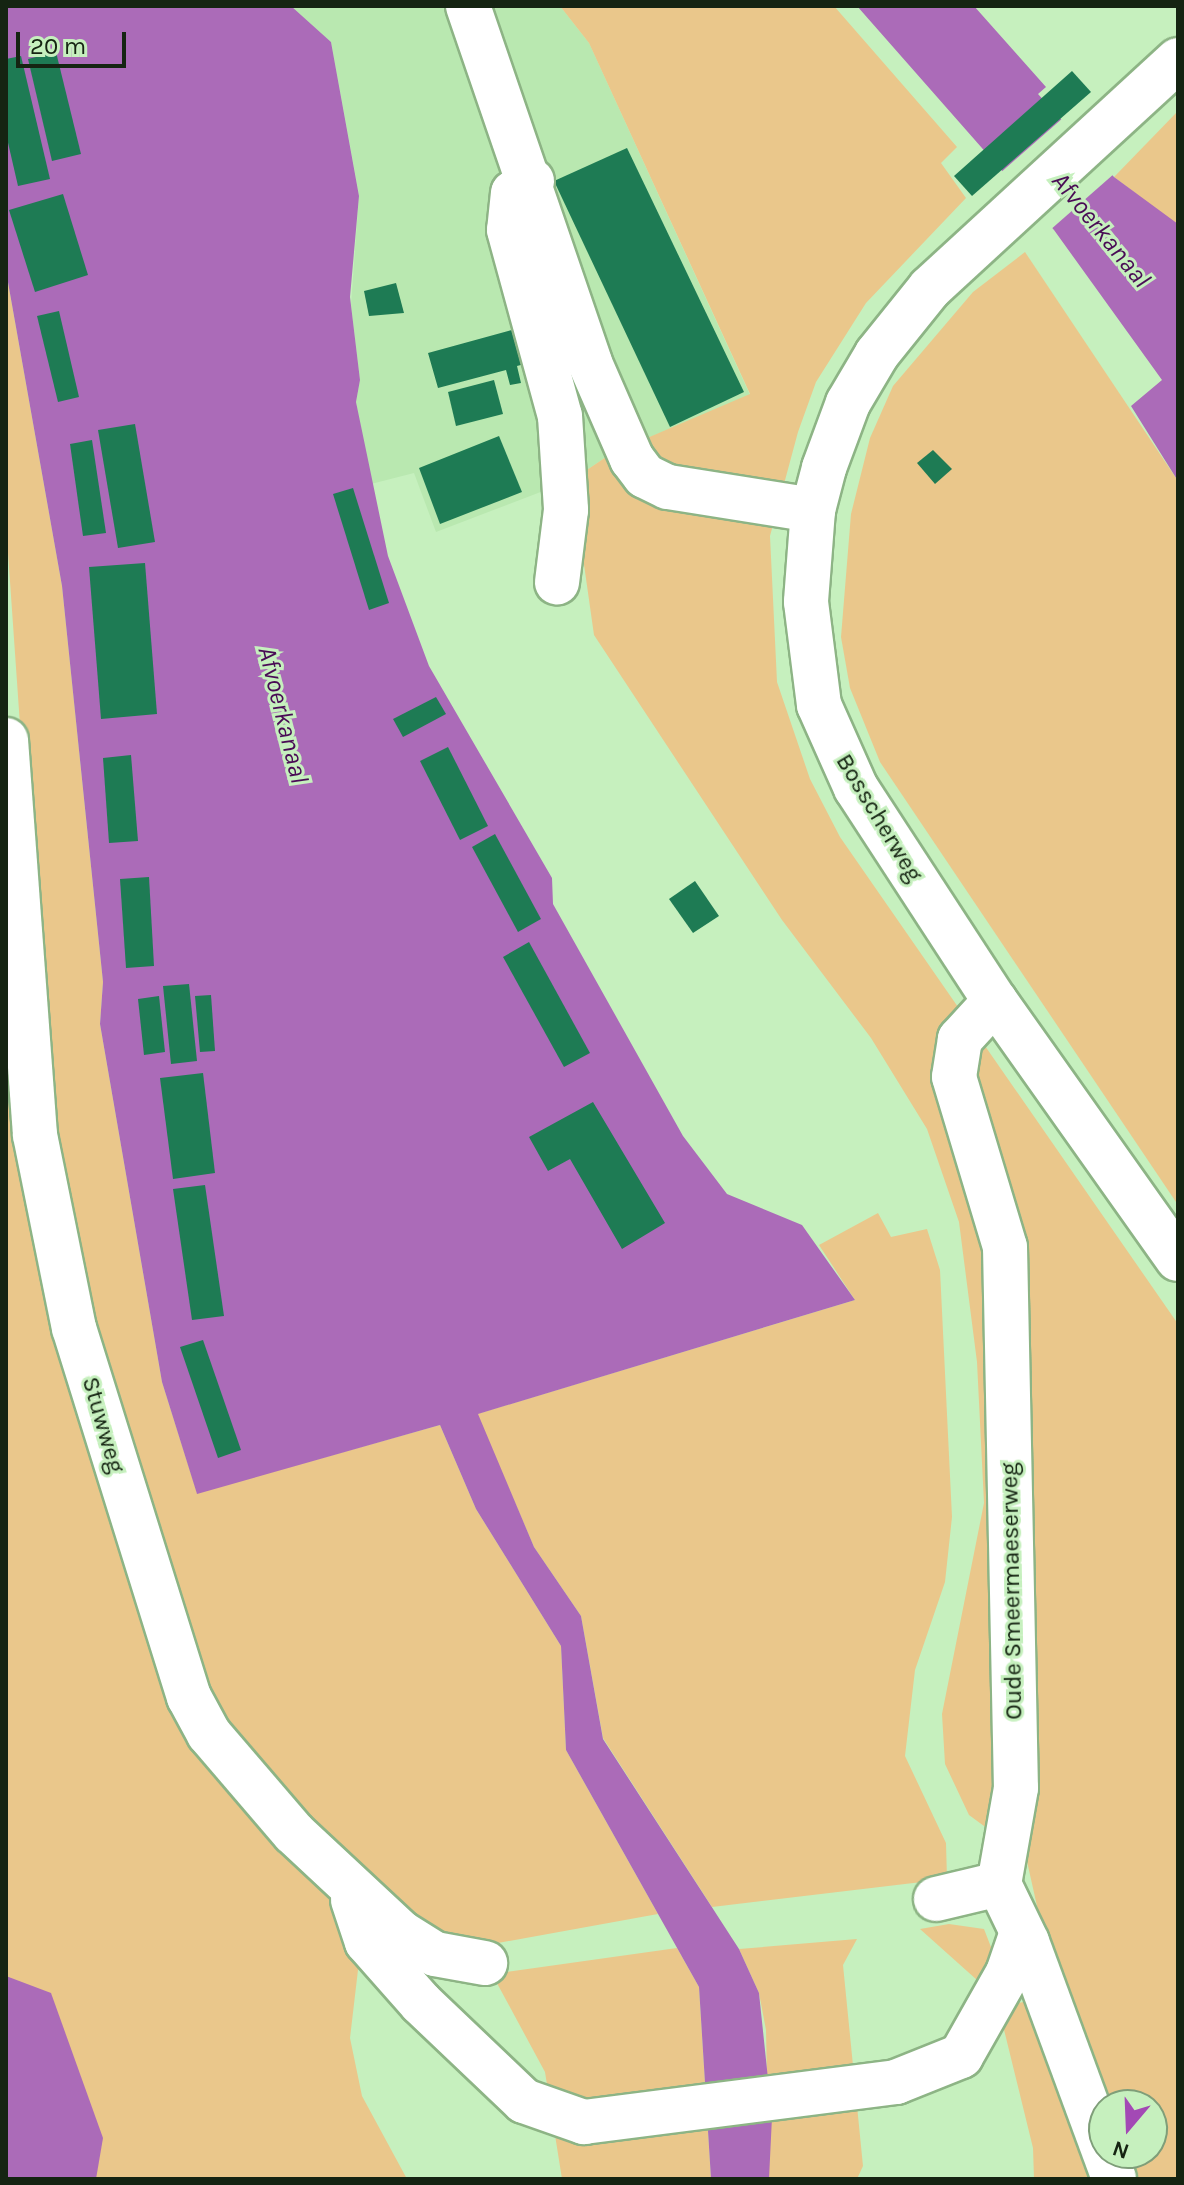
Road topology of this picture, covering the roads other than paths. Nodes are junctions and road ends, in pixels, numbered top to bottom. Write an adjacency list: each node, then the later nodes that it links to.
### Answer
1 (468, 6): 3 (street)
2 (1178, 60): 4 (street, Bosscherweg)
3 (532, 181): 4 (street); 5 (street)
4 (813, 510): 7 (street, Bosscherweg)
5 (557, 582)
6 (6, 740): 10 (street, Stuwweg)
7 (995, 1001): 8 (street, Bosscherweg); 9 (street, Oude Smeermaeserweg)
8 (1178, 1259)
9 (999, 1884): 11 (street); 12 (street)
10 (349, 1886): 12 (street); 13 (street, Stuwweg)
11 (936, 1899)
12 (1022, 1932): 14 (street)
13 (485, 1963)
14 (1114, 2179)

